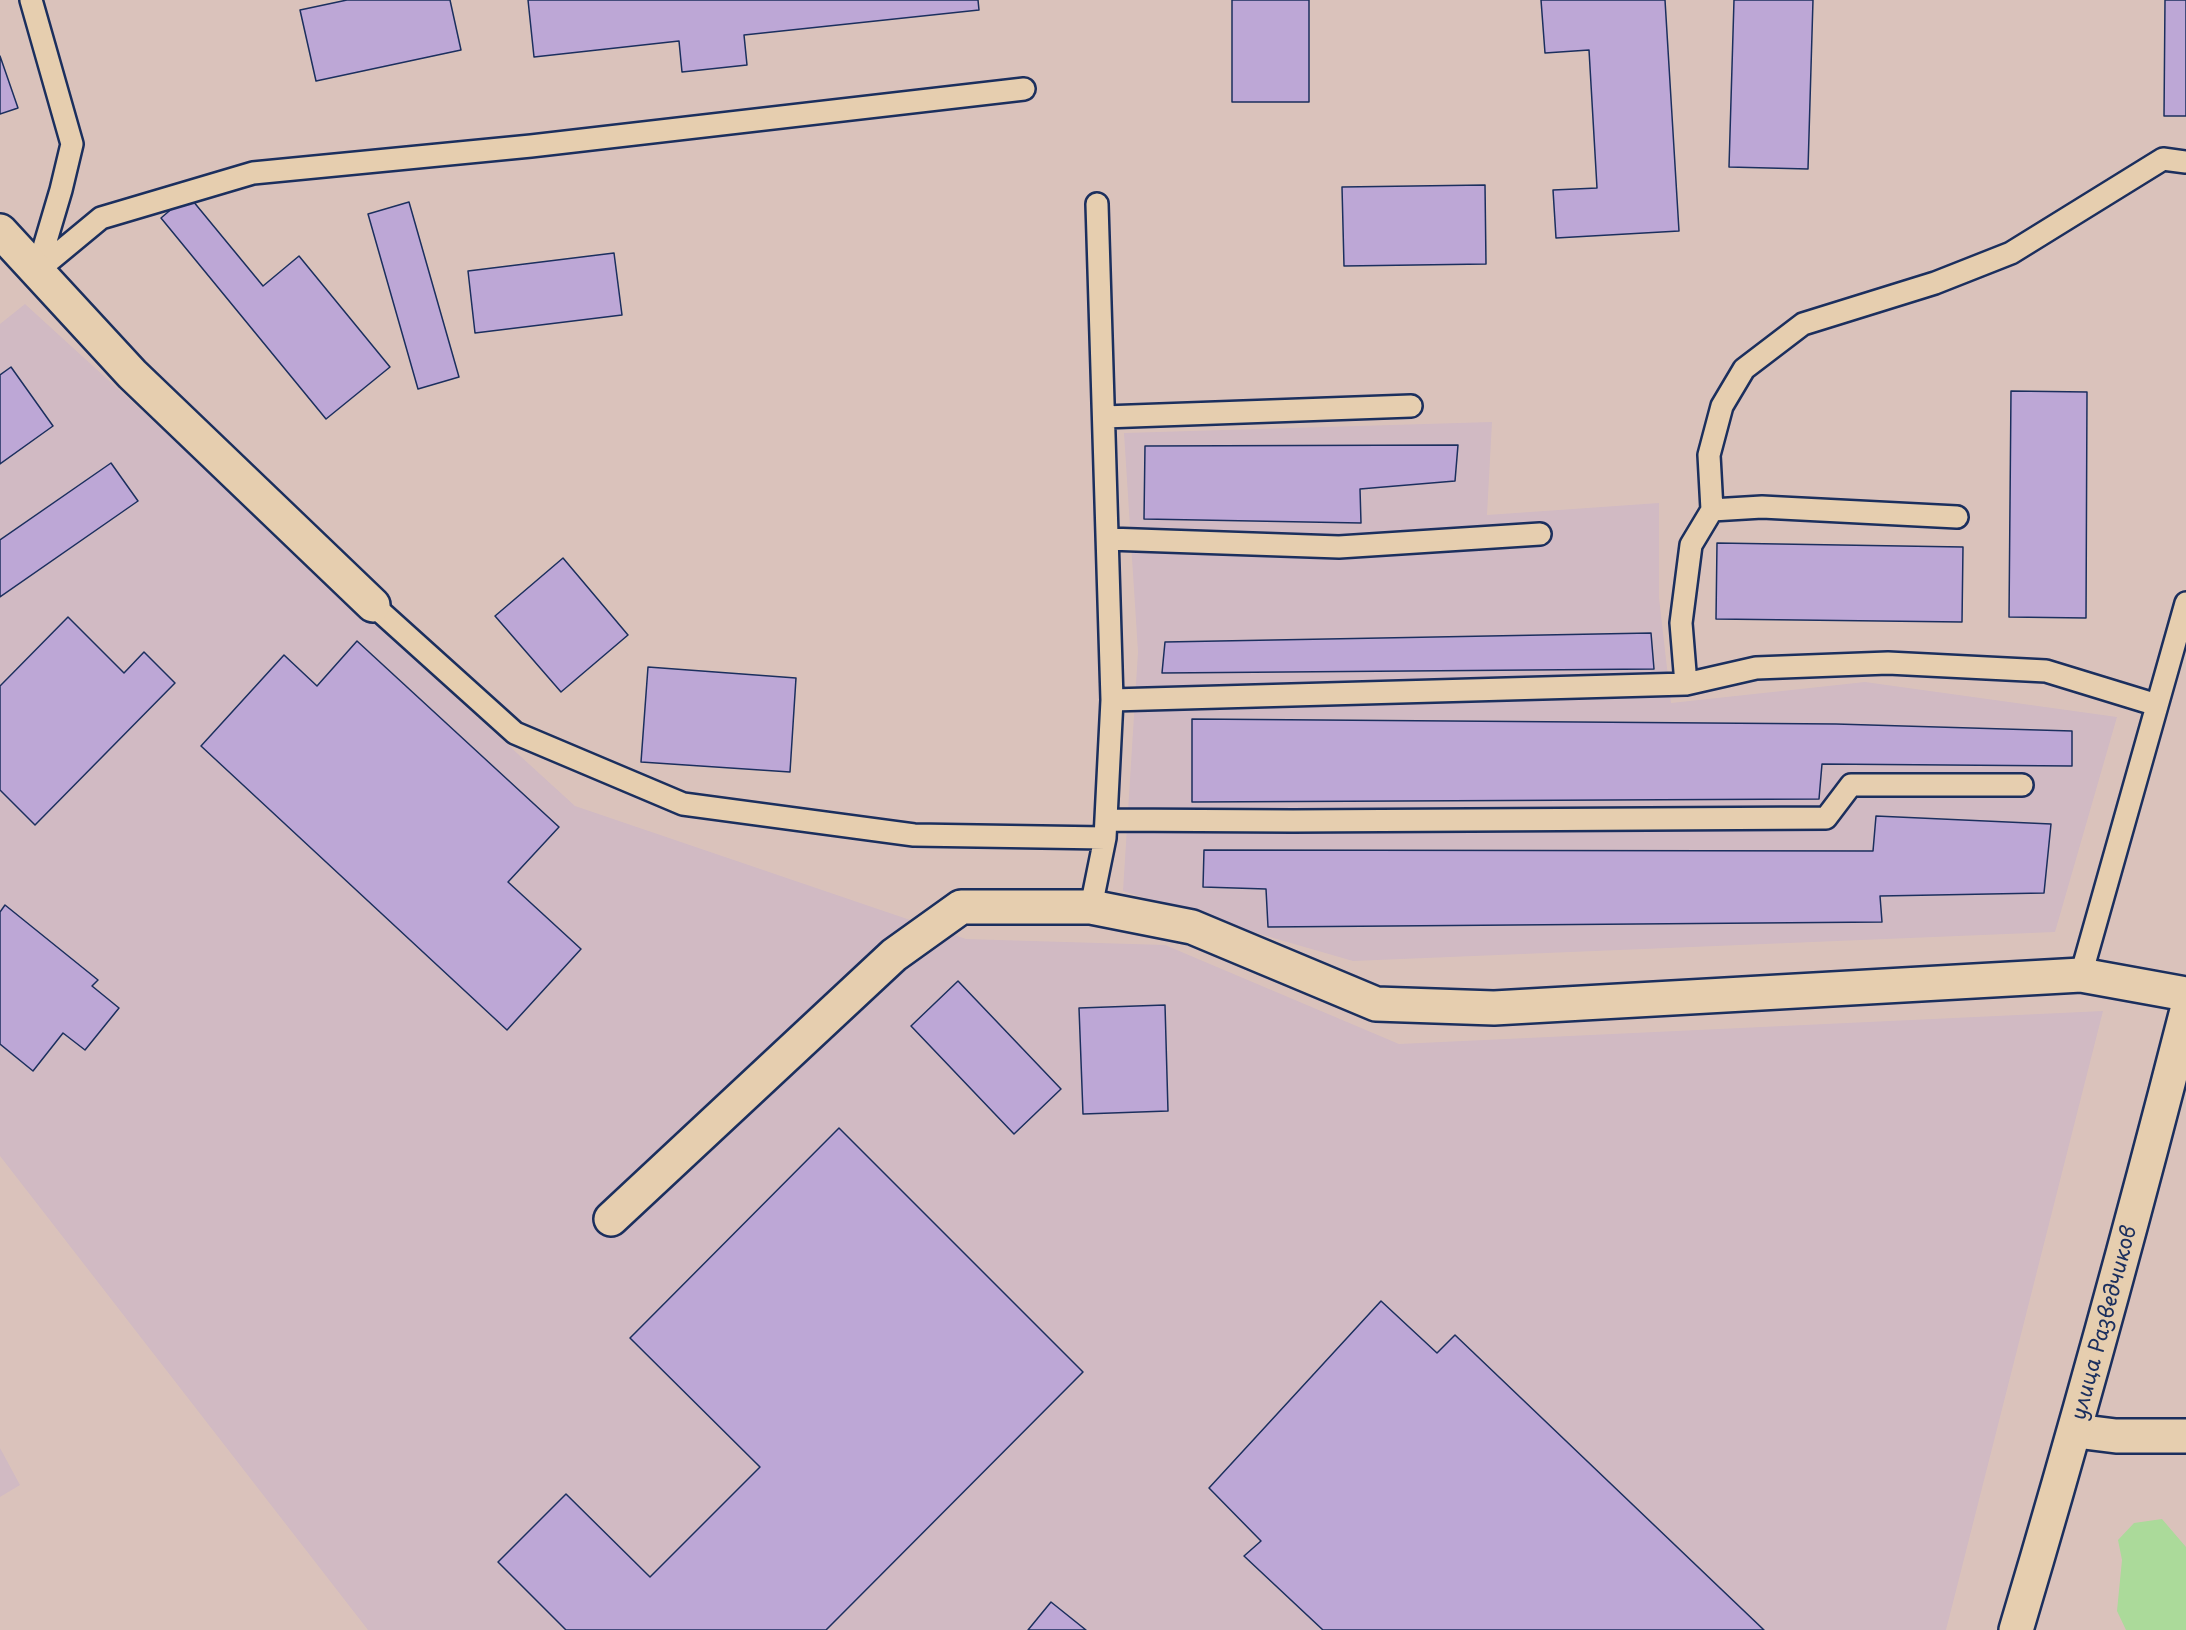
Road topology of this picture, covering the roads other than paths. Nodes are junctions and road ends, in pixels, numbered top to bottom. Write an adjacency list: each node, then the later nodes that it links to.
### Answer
1 (31, 0): 6 (lane)
2 (1024, 89): 6 (lane)
3 (2186, 162): 9 (lane)
4 (1097, 204): 8 (lane)
5 (0, 231): 6 (street)
6 (37, 271): 14 (street)
7 (1411, 406): 8 (lane)
8 (1104, 417): 12 (lane)
9 (1712, 510): 10 (lane); 15 (lane)
10 (1957, 517)
11 (1540, 534): 12 (lane)
12 (1108, 539): 16 (lane)
13 (2186, 603): 17 (lane)
14 (373, 605): 19 (lane)
15 (1686, 684): 16 (lane); 17 (lane)
16 (1112, 700): 19 (lane)
17 (2157, 705): 21 (lane)
18 (2022, 785): 19 (lane)
19 (1106, 829): 20 (lane)
20 (1091, 907): 21 (street); 24 (street)
21 (2081, 975): 22 (street)
22 (2186, 994)
23 (2186, 1014): 25 (street, улица Разведчиков)
24 (610, 1219)
25 (2076, 1431): 26 (street); 27 (street, улица Разведчиков)
26 (2186, 1437)
27 (2016, 1630)

